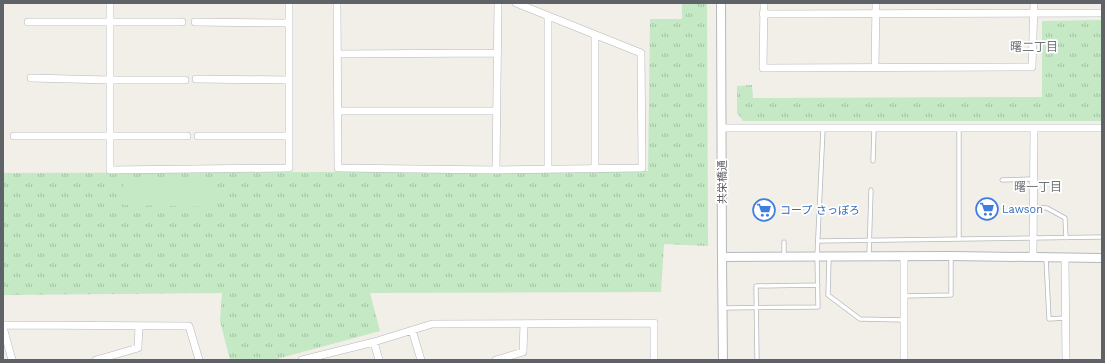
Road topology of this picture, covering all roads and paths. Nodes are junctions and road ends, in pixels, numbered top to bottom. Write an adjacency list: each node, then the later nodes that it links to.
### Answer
1 (110, 3): 16 (street)
2 (289, 3): 19 (street)
3 (337, 3): 22 (street)
4 (498, 3): 21 (street)
5 (516, 3): 14 (street)
6 (722, 3): 31 (street, 共栄橋通)
7 (764, 3): 11 (street)
8 (876, 3): 12 (street)
9 (1034, 3): 13 (street)
10 (1102, 13): 13 (street)
11 (764, 14): 12 (street); 23 (street)
12 (876, 14): 13 (street); 23 (street)
13 (1034, 14): 23 (street)
14 (548, 16): 20 (street); 43 (street)
15 (28, 22): 16 (street)
16 (109, 22): 17 (street); 25 (street)
17 (182, 22)
18 (195, 22): 19 (street)
19 (288, 23): 28 (street)
20 (595, 35): 44 (street); 44 (street)
21 (497, 53): 22 (street); 30 (street)
22 (337, 54): 29 (street)
23 (875, 68)
24 (31, 78): 25 (street)
25 (109, 80): 26 (street); 41 (street)
26 (185, 80)
27 (196, 80): 28 (street)
28 (289, 80): 40 (street)
29 (337, 111): 30 (street); 45 (street)
30 (497, 111): 45 (street)
31 (722, 128): 35 (street); 63 (street, 共栄橋通)
32 (959, 128): 33 (street); 36 (street); 53 (lane)
33 (1034, 128): 34 (street); 46 (street)
34 (1102, 128)
35 (823, 129): 36 (street); 55 (lane)
36 (874, 129): 42 (lane)
37 (14, 136): 41 (street)
38 (188, 136): 41 (street)
39 (198, 136): 40 (street)
40 (289, 136): 41 (street)
41 (110, 137)
42 (873, 161)
43 (548, 169): 44 (street); 45 (street)
44 (595, 169)
45 (496, 170)
46 (1034, 179): 47 (lane); 49 (street)
47 (1002, 180)
48 (871, 190): 54 (lane)
49 (1033, 207): 51 (street); 52 (lane)
50 (1102, 237): 52 (lane)
51 (1033, 238): 52 (lane); 53 (lane); 64 (street)
52 (1066, 238)
53 (959, 239): 54 (lane)
54 (870, 240): 55 (lane); 60 (lane)
55 (818, 241): 58 (lane)
56 (784, 242): 57 (lane)
57 (784, 256): 58 (street); 63 (street)
58 (817, 256): 59 (street); 68 (lane)
59 (829, 256): 60 (street); 73 (lane)
60 (869, 256): 61 (street)
61 (904, 256): 62 (street); 69 (street)
62 (951, 256): 64 (street); 69 (lane)
63 (722, 257): 70 (street, 共栄橋通)
64 (1032, 257): 65 (street)
65 (1046, 258): 66 (street); 72 (lane)
66 (1065, 258): 67 (street); 72 (street)
67 (1102, 258)
68 (818, 285): 71 (lane); 71 (lane)
69 (904, 296): 73 (street)
70 (722, 308): 71 (lane); 87 (street, 共栄橋通)
71 (756, 308): 88 (lane)
72 (1065, 318): 90 (street)
73 (904, 320): 89 (street)
74 (524, 324): 77 (street); 85 (street); 86 (street)
75 (3, 326): 76 (street); 79 (street)
76 (139, 326): 80 (street); 81 (street)
77 (412, 330): 78 (street); 84 (street)
78 (374, 342): 82 (street); 83 (street)
79 (12, 360)
80 (96, 360)
81 (199, 360)
82 (302, 360)
83 (379, 360)
84 (420, 360)
85 (496, 360)
86 (654, 360)
87 (724, 360)
88 (757, 360)
89 (904, 360)
90 (1066, 360)

